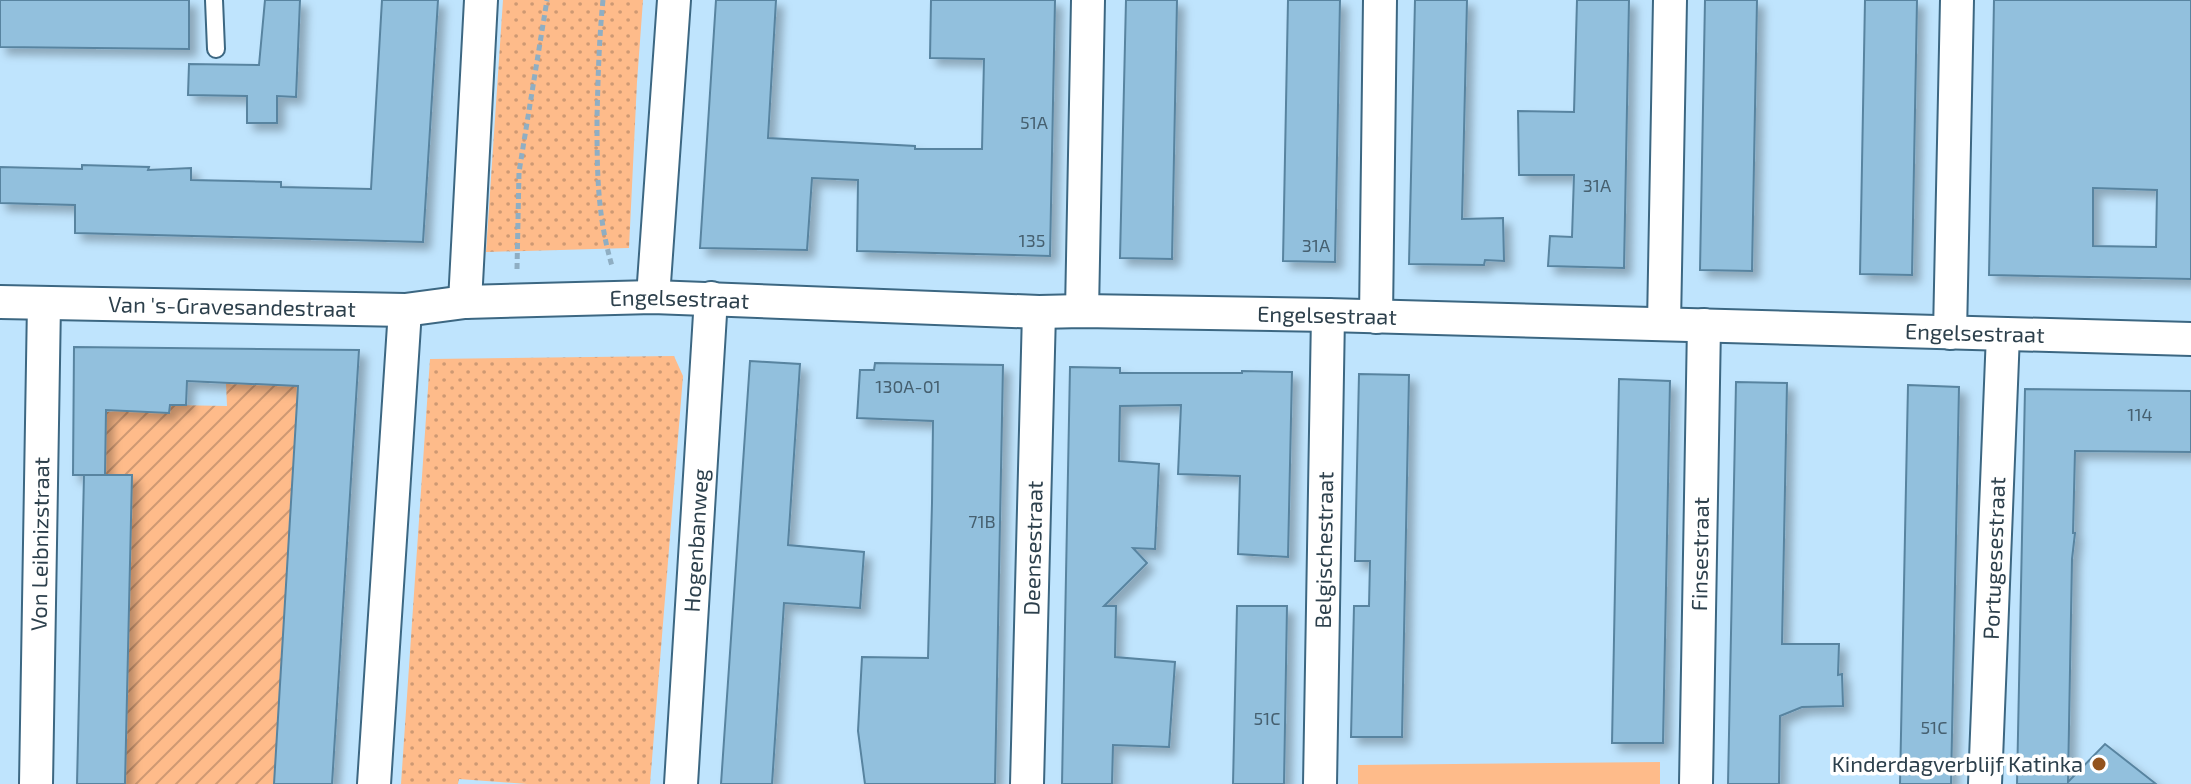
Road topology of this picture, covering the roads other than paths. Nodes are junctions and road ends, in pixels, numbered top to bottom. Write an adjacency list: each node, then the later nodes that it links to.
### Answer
1 (214, 0): 8 (lane)
2 (481, 0): 12 (street)
3 (674, 0): 9 (street)
4 (1088, 0): 15 (street)
5 (1380, 0): 18 (street)
6 (1670, 0): 19 (street)
7 (1957, 0): 21 (street)
8 (216, 49)
9 (653, 297): 10 (street, Engelsestraat); 12 (street, Engelsestraat)
10 (711, 298): 16 (street, Engelsestraat); 26 (street, Hogenbanweg)
11 (0, 302): 13 (street, Van 's-Gravesandestraat)
12 (465, 302): 14 (street, Van 's-Gravesandestraat)
13 (44, 303): 14 (street, Van 's-Gravesandestraat); 24 (street, Von Leibnizstraat)
14 (405, 310): 25 (street)
15 (1082, 311): 16 (street, Engelsestraat); 17 (street, Engelsestraat)
16 (1039, 312): 27 (street, Deensestraat)
17 (1328, 315): 18 (street, Engelsestraat); 28 (street, Belgischestraat)
18 (1376, 317): 19 (street, Engelsestraat)
19 (1664, 324): 20 (street, Engelsestraat)
20 (1704, 325): 21 (street, Engelsestraat); 29 (street, Finsestraat)
21 (1950, 333): 22 (street, Engelsestraat)
22 (2003, 334): 23 (street, Engelsestraat); 30 (street, Portugesestraat)
23 (2191, 339)
24 (36, 784)
25 (374, 784)
26 (681, 784)
27 (1027, 784)
28 (1320, 784)
29 (1696, 784)
30 (1985, 784)

